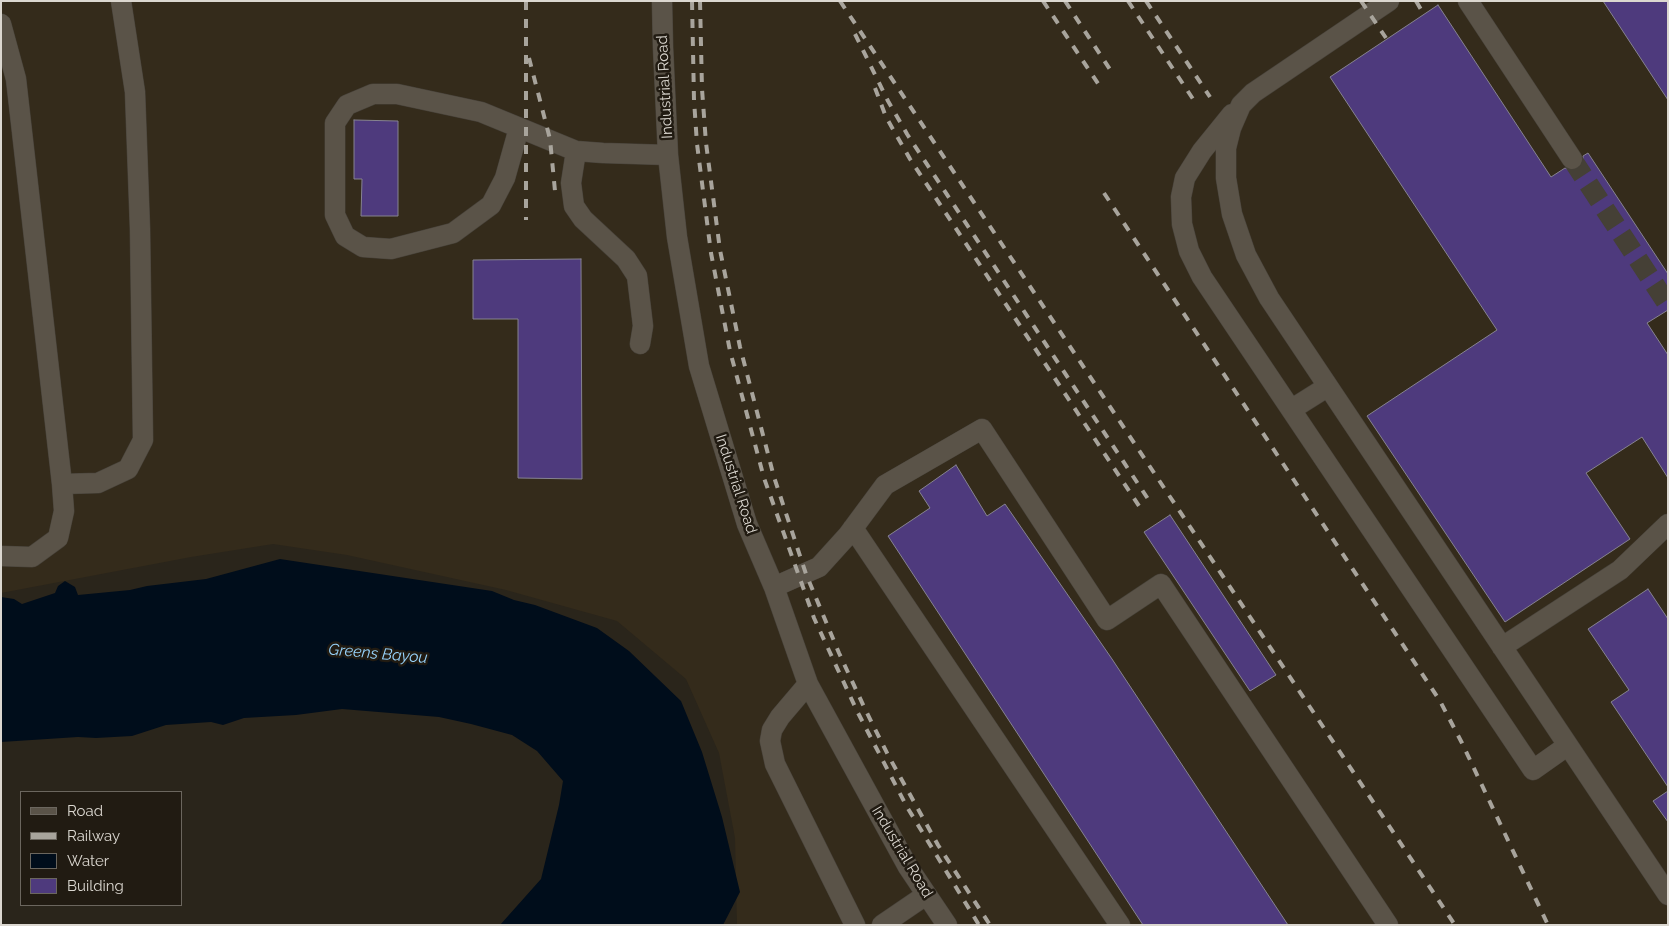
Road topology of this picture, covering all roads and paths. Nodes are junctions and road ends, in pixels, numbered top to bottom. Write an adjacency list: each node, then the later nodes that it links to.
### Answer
1 (121, 1): 14 (street)
2 (662, 1): 9 (street, Industrial Road)
3 (1389, 1): 6 (street)
4 (1468, 1): 10 (street)
5 (1, 24): 14 (street)
6 (1241, 105): 12 (street); 13 (street)
7 (519, 128): 7 (street); 8 (street)
8 (576, 151): 9 (street); 11 (street)
9 (668, 155): 18 (street, Industrial Road)
10 (1572, 159)
11 (640, 344)
12 (1327, 387): 13 (street); 19 (street)
13 (1292, 409): 21 (street)
14 (62, 484): 17 (street)
15 (1668, 524): 19 (street)
16 (853, 528): 18 (street); 27 (street); 28 (street)
17 (1, 556)
18 (774, 587): 20 (street, Industrial Road)
19 (1502, 647): 21 (street)
20 (808, 684): 22 (street, Industrial Road); 24 (street)
21 (1567, 746): 23 (street)
22 (926, 895): 25 (street); 26 (street, Industrial Road)
23 (1668, 895)
24 (855, 925)
25 (882, 925)
26 (948, 925)
27 (1120, 925)
28 (1388, 925)

